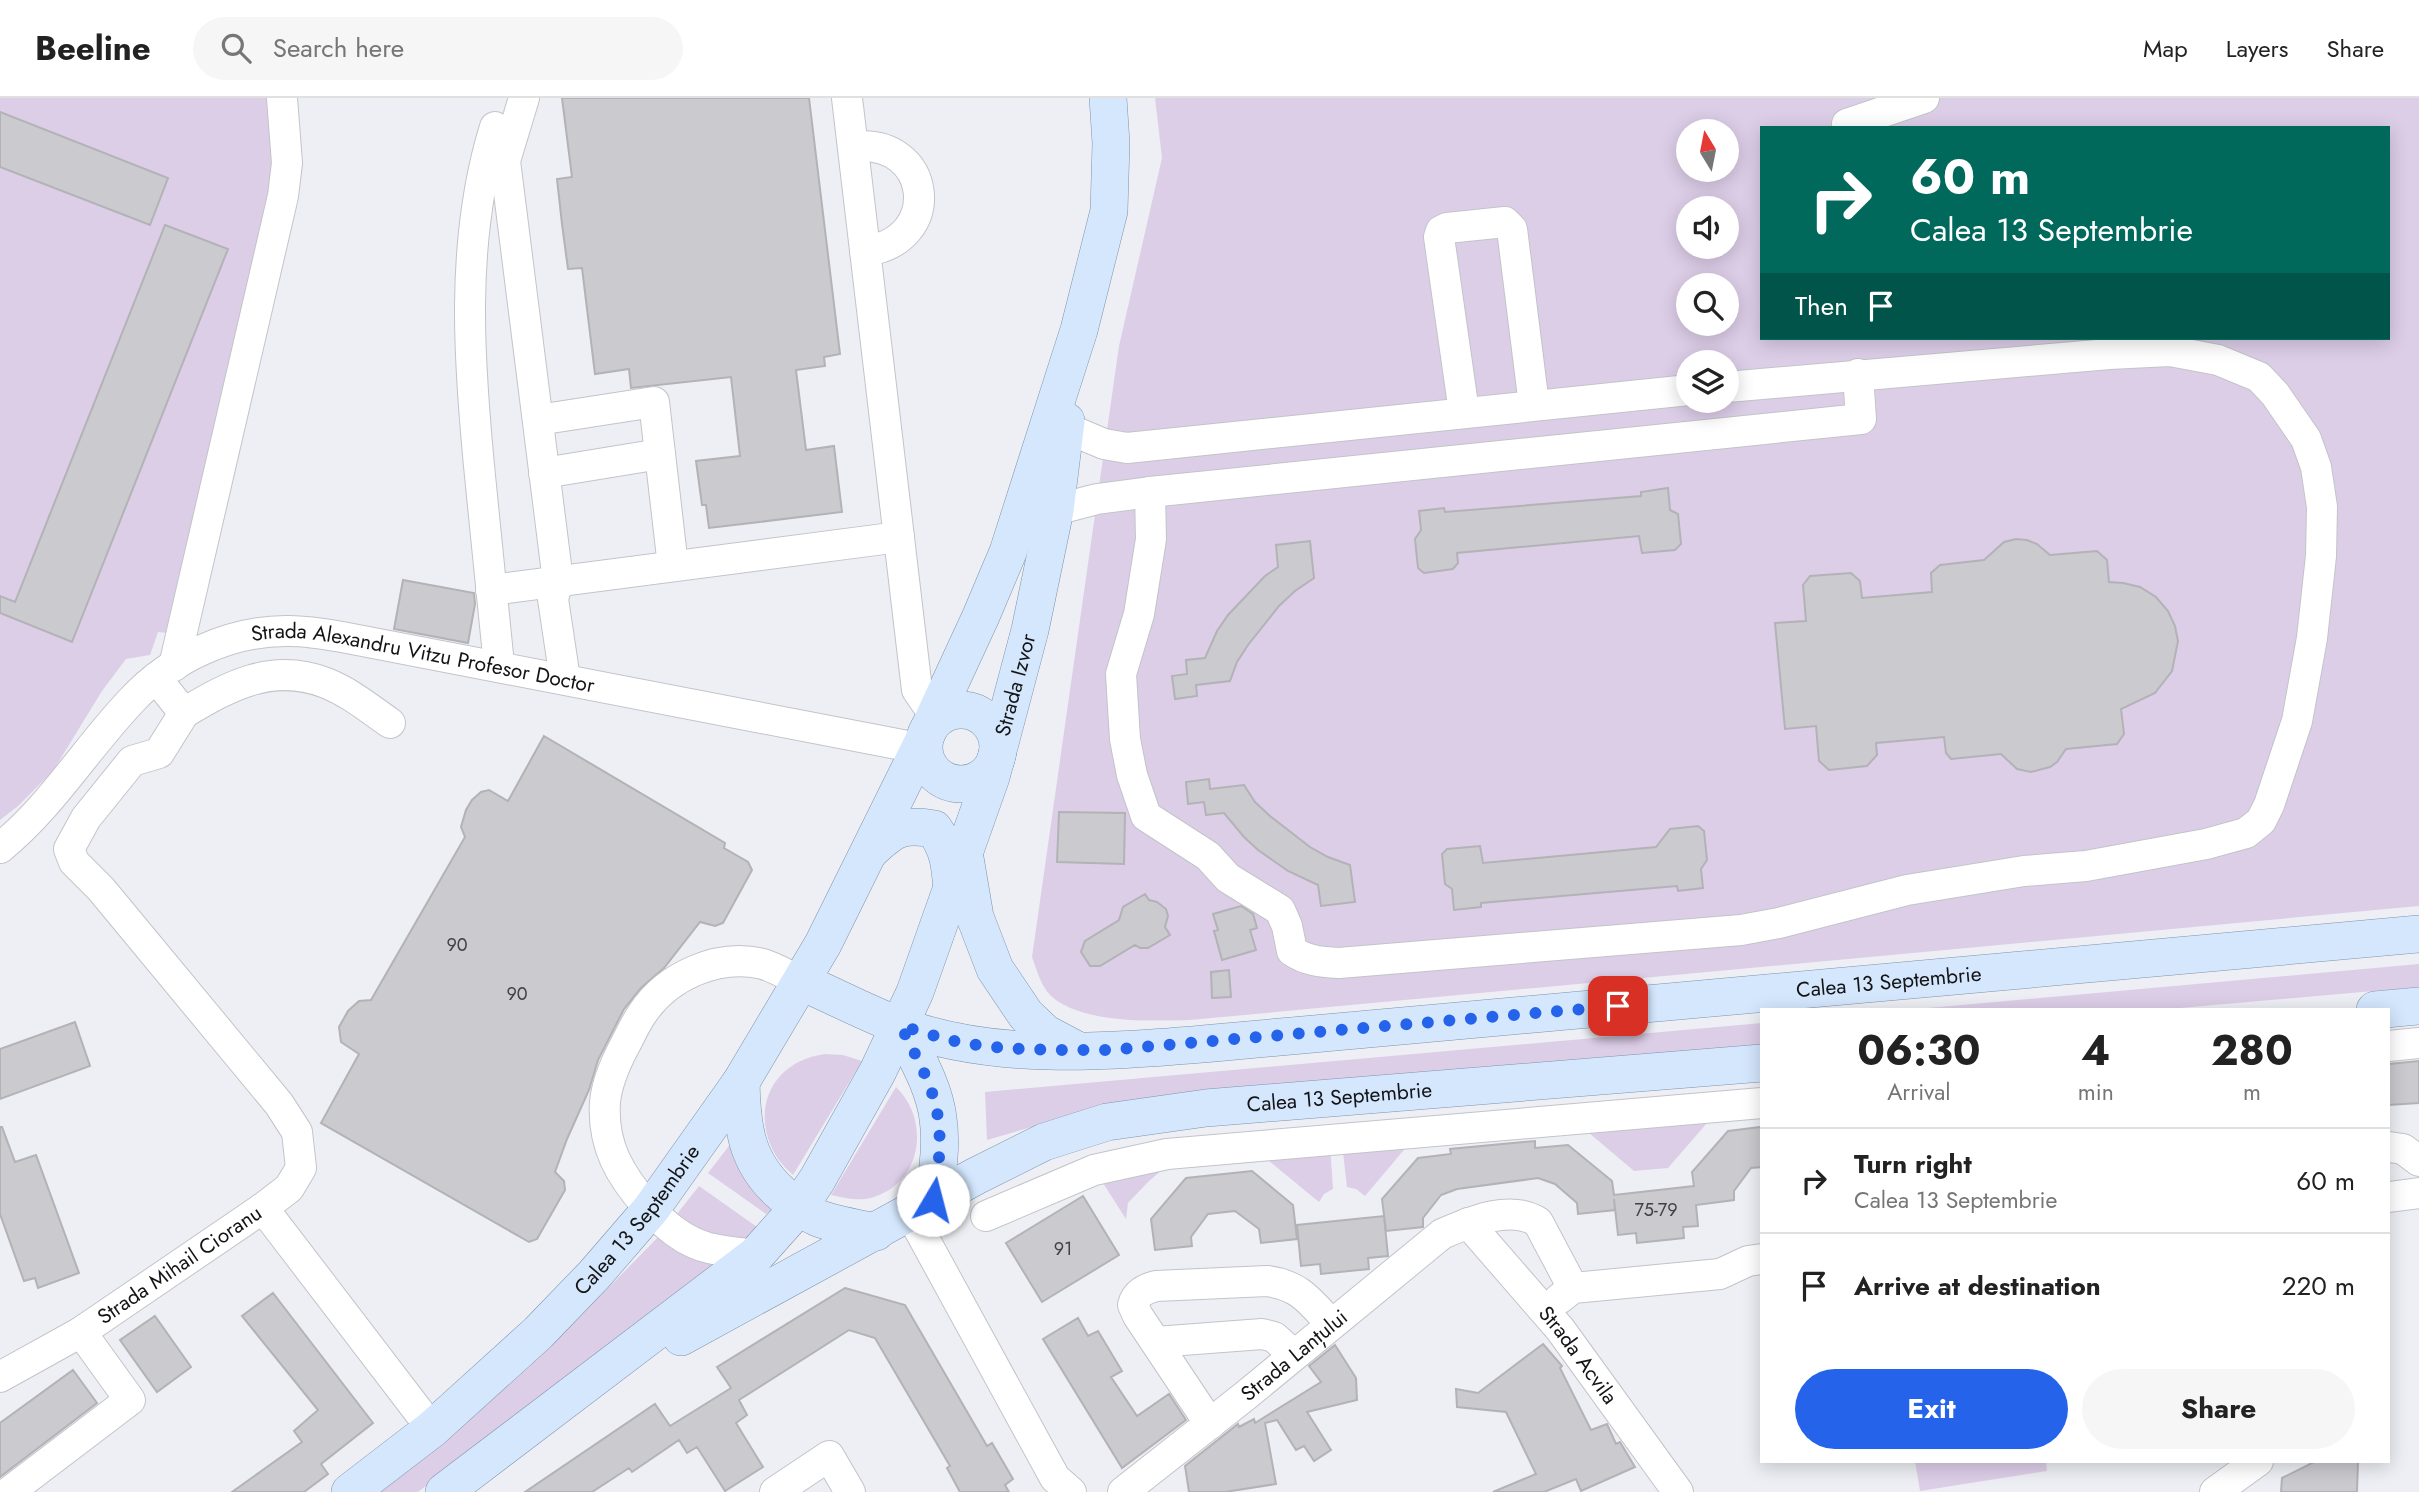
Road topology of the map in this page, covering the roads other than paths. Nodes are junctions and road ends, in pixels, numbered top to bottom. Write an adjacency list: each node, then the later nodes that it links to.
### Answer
1 (282, 98): 27 (street)
2 (504, 98): 25 (street)
3 (524, 98): 16 (street)
4 (847, 98): 8 (street)
5 (1108, 98): 10 (main road, Strada Izvor)
6 (1924, 98): 7 (street)
7 (1847, 124)
8 (853, 147): 9 (street); 9 (street)
9 (866, 251): 22 (street)
10 (1079, 330): 17 (main road, Strada Izvor); 31 (main road, Strada Izvor)
11 (1858, 374): 12 (street); 20 (street); 20 (street)
12 (1739, 386)
13 (1676, 391): 14 (street)
14 (1534, 405): 15 (street); 15 (street)
15 (1464, 412): 17 (street)
16 (538, 420): 18 (street); 19 (street)
17 (1066, 428): 21 (main road, Strada Izvor)
18 (660, 454): 19 (street); 23 (street)
19 (544, 472): 24 (street)
20 (1150, 492): 21 (street)
21 (1055, 510): 32 (main road, Strada Izvor)
22 (899, 537): 23 (street); 31 (street)
23 (673, 566): 24 (street)
24 (558, 581): 25 (street); 28 (street)
25 (491, 590): 26 (street)
26 (499, 666): 27 (street, Strada Alexandru Vitzu Profesor Doctor); 28 (street, Strada Alexandru Vitzu Profesor Doctor)
27 (165, 672): 29 (street); 33 (street, Strada Alexandru Vitzu Profesor Doctor)
28 (565, 679): 31 (street, Strada Alexandru Vitzu Profesor Doctor)
29 (184, 713): 30 (street); 52 (street)
30 (390, 723)
31 (927, 735): 32 (main road); 32 (main road); 34 (main road, Strada Izvor)
32 (996, 760): 35 (main road, Strada Izvor)
33 (0, 848)
34 (870, 850): 35 (main road); 37 (main road, Strada Izvor)
35 (958, 874): 40 (main road, Strada Izvor); 43 (main road)
36 (2419, 934): 43 (main road, Calea 13 Septembrie)
37 (802, 982): 40 (main road, Calea 13 Septembrie); 45 (main road, Calea 13 Septembrie); 54 (street)
38 (2419, 1006): 39 (main road)
39 (2390, 1009)
40 (901, 1026): 43 (main road, Calea 13 Septembrie); 51 (main road); 53 (main road)
41 (2419, 1043): 42 (street)
42 (2390, 1046)
43 (1077, 1050)
44 (1760, 1063): 51 (main road, Calea 13 Septembrie)
45 (741, 1082): 53 (main road); 54 (main road, Calea 13 Septembrie)
46 (1760, 1103): 55 (street)
47 (2390, 1147): 48 (street)
48 (2419, 1161)
49 (2419, 1193): 50 (street)
50 (2390, 1196)
51 (922, 1206): 57 (main road, Calea 13 Septembrie); 76 (street)
52 (263, 1208): 63 (street, Strada Mihail Cioranu); 69 (street, Strada Mihail Cioranu)
53 (798, 1208): 57 (main road); 58 (main road)
54 (650, 1209): 58 (street); 69 (main road, Calea 13 Septembrie)
55 (986, 1216)
56 (1468, 1223): 60 (street, Strada Lanțului); 61 (street, Strada Acvila); 62 (street, Strada Lanțului)
57 (876, 1232): 67 (main road)
58 (756, 1255): 67 (main road)
59 (1760, 1259): 60 (street)
60 (1573, 1288): 61 (street)
61 (1545, 1310): 78 (street, Strada Acvila)
62 (1331, 1324): 64 (street); 65 (street, Strada Lanțului)
63 (82, 1332): 66 (street, Strada Mihail Cioranu); 71 (street)
64 (1156, 1342): 65 (street); 68 (street)
65 (1294, 1355): 68 (street, Strada Lanțului)
66 (0, 1377)
67 (566, 1399): 73 (main road)
68 (1210, 1424): 77 (street, Strada Lanțului)
69 (432, 1429): 72 (main road, Calea 13 Septembrie)
70 (2255, 1463): 79 (street)
71 (9, 1492)
72 (350, 1492)
73 (444, 1492)
74 (775, 1492): 75 (street)
75 (850, 1492)
76 (1071, 1492)
77 (1123, 1492)
78 (1678, 1492)
79 (2215, 1492)

